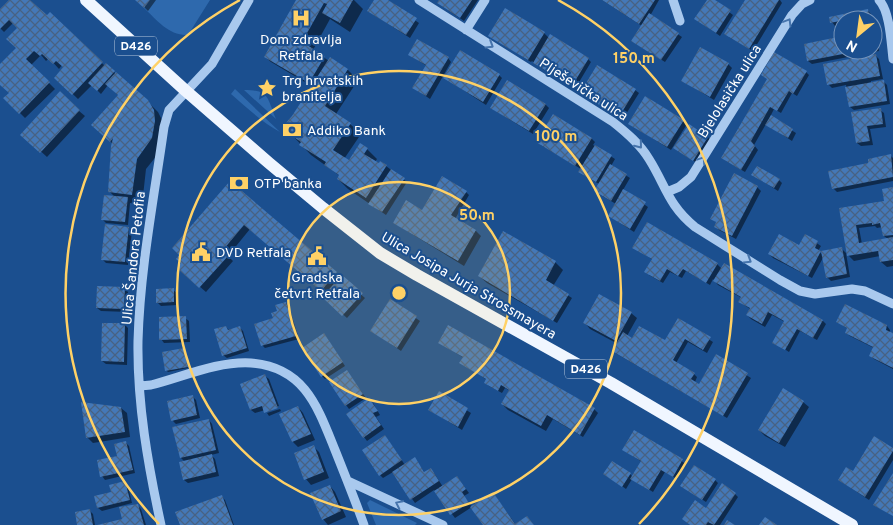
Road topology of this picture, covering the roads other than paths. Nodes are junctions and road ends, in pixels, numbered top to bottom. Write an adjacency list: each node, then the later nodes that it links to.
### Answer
1 (86, 0): 12 (main road, Ulica Josipa Jurja Strossmayera / D426)
2 (249, 0): 12 (street, Ulica Šandora Petofia)
3 (420, 0): 10 (street, Plješevička ulica)
4 (485, 0): 10 (street)
5 (673, 0): 9 (street)
6 (810, 0): 13 (street, Bjelolasička ulica, one-way to 6)
7 (879, 0): 8 (street)
8 (890, 15): 11 (street)
9 (680, 21)
10 (466, 30): 13 (street, Plješevička ulica, one-way to 13)
11 (893, 59)
12 (186, 91): 15 (street, Ulica Šandora Petofia); 20 (main road, Ulica Josipa Jurja Strossmayera / D426)
13 (667, 192): 14 (street, Plješevička ulica, one-way to 14)
14 (893, 304)
15 (140, 386): 16 (street); 17 (street, Ulica Šandora Petofia)
16 (348, 481): 18 (street); 19 (street, one-way to 16)
17 (161, 525)
18 (364, 525)
19 (443, 525)
20 (852, 525)

